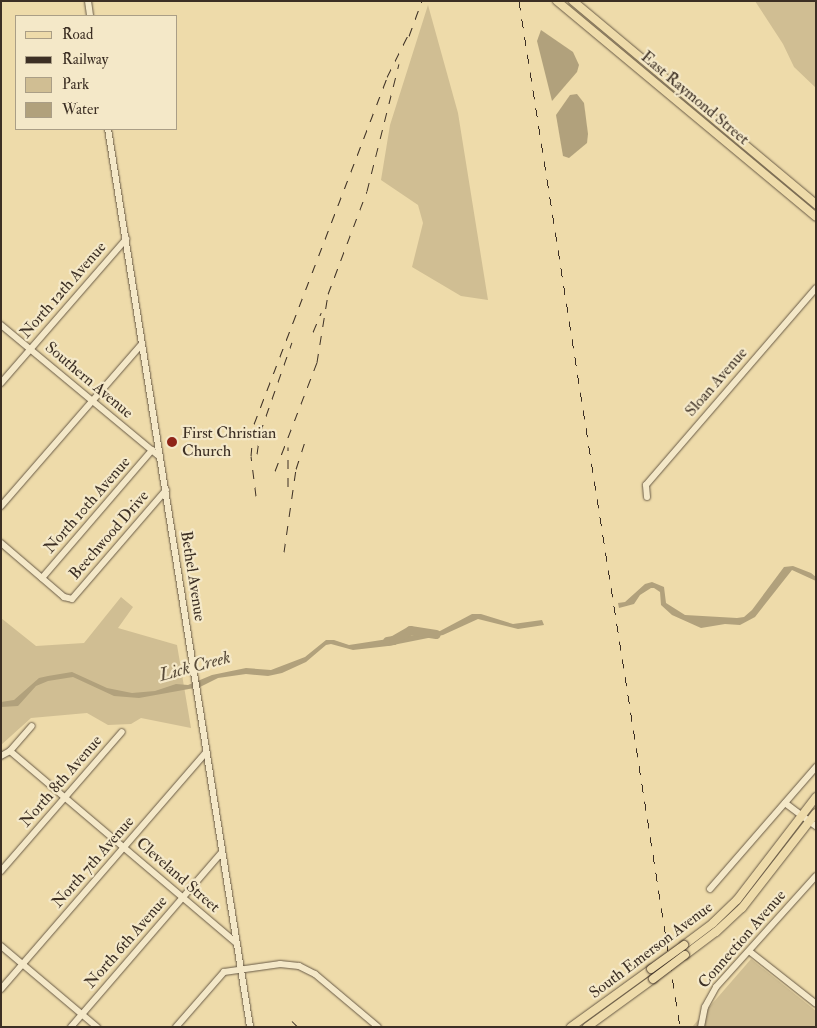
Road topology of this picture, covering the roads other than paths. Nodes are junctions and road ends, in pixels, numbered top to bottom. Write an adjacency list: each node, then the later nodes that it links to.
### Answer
1 (88, 1): 4 (street)
2 (557, 1): 6 (main road, East Raymond Street)
3 (572, 1): 5 (main road, East Raymond Street)
4 (90, 15)
5 (687, 97): 6 (main road); 8 (main road, East Raymond Street)
6 (681, 104): 9 (main road, East Raymond Street)
7 (108, 130): 10 (street, Bethel Avenue)
8 (816, 204)
9 (816, 216)
10 (126, 239): 13 (street, Bethel Avenue); 14 (street, North 12th Avenue)
11 (816, 288): 20 (street, Sloan Avenue)
12 (1, 325): 14 (street, Southern Avenue)
13 (142, 344): 16 (street); 18 (street, Bethel Avenue)
14 (30, 349): 15 (street, North 12th Avenue); 16 (street, Southern Avenue)
15 (1, 383)
16 (92, 400): 17 (street, Southern Avenue); 21 (street)
17 (152, 450): 18 (street, Southern Avenue); 23 (street, North 10th Avenue)
18 (160, 456): 19 (street, Bethel Avenue)
19 (166, 490): 23 (street, Beechwood Drive); 27 (street, Bethel Avenue)
20 (647, 497)
21 (1, 506)
22 (1, 543): 23 (street)
23 (42, 578)
24 (32, 726): 26 (street)
25 (122, 732): 31 (street, North 8th Avenue)
26 (10, 751): 28 (street); 31 (street, Cleveland Street)
27 (206, 752): 36 (street, North 7th Avenue); 37 (street, Bethel Avenue)
28 (1, 756)
29 (816, 767): 32 (street, South Emerson Avenue)
30 (816, 797): 34 (main road, South Emerson Avenue)
31 (64, 798): 36 (street, Cleveland Street); 38 (street, North 8th Avenue)
32 (785, 803): 34 (street); 40 (street, South Emerson Avenue)
33 (816, 813): 35 (main road, South Emerson Avenue)
34 (802, 815): 35 (street); 55 (main road, South Emerson Avenue, bridge)
35 (813, 824): 56 (main road, South Emerson Avenue, bridge)
36 (124, 846): 41 (street, Cleveland Street); 45 (street, North 7th Avenue)
37 (222, 852): 41 (street, North 6th Avenue); 42 (street, Bethel Avenue)
38 (1, 871)
39 (816, 876): 44 (street, Connection Avenue)
40 (710, 889)
41 (183, 897): 42 (street, Cleveland Street); 49 (street, North 6th Avenue)
42 (236, 943): 46 (street, Bethel Avenue)
43 (1, 946): 45 (street)
44 (749, 951): 48 (street); 57 (street, Connection Avenue)
45 (22, 964): 47 (street, North 7th Avenue); 49 (street)
46 (240, 968): 52 (street); 53 (street, Bethel Avenue); 54 (street)
47 (1, 989)
48 (816, 1004)
49 (82, 1014): 50 (street, North 6th Avenue); 51 (street)
50 (71, 1027)
51 (97, 1027)
52 (176, 1027)
53 (250, 1027)
54 (378, 1027)
55 (571, 1027)
56 (587, 1027)
57 (701, 1027)

